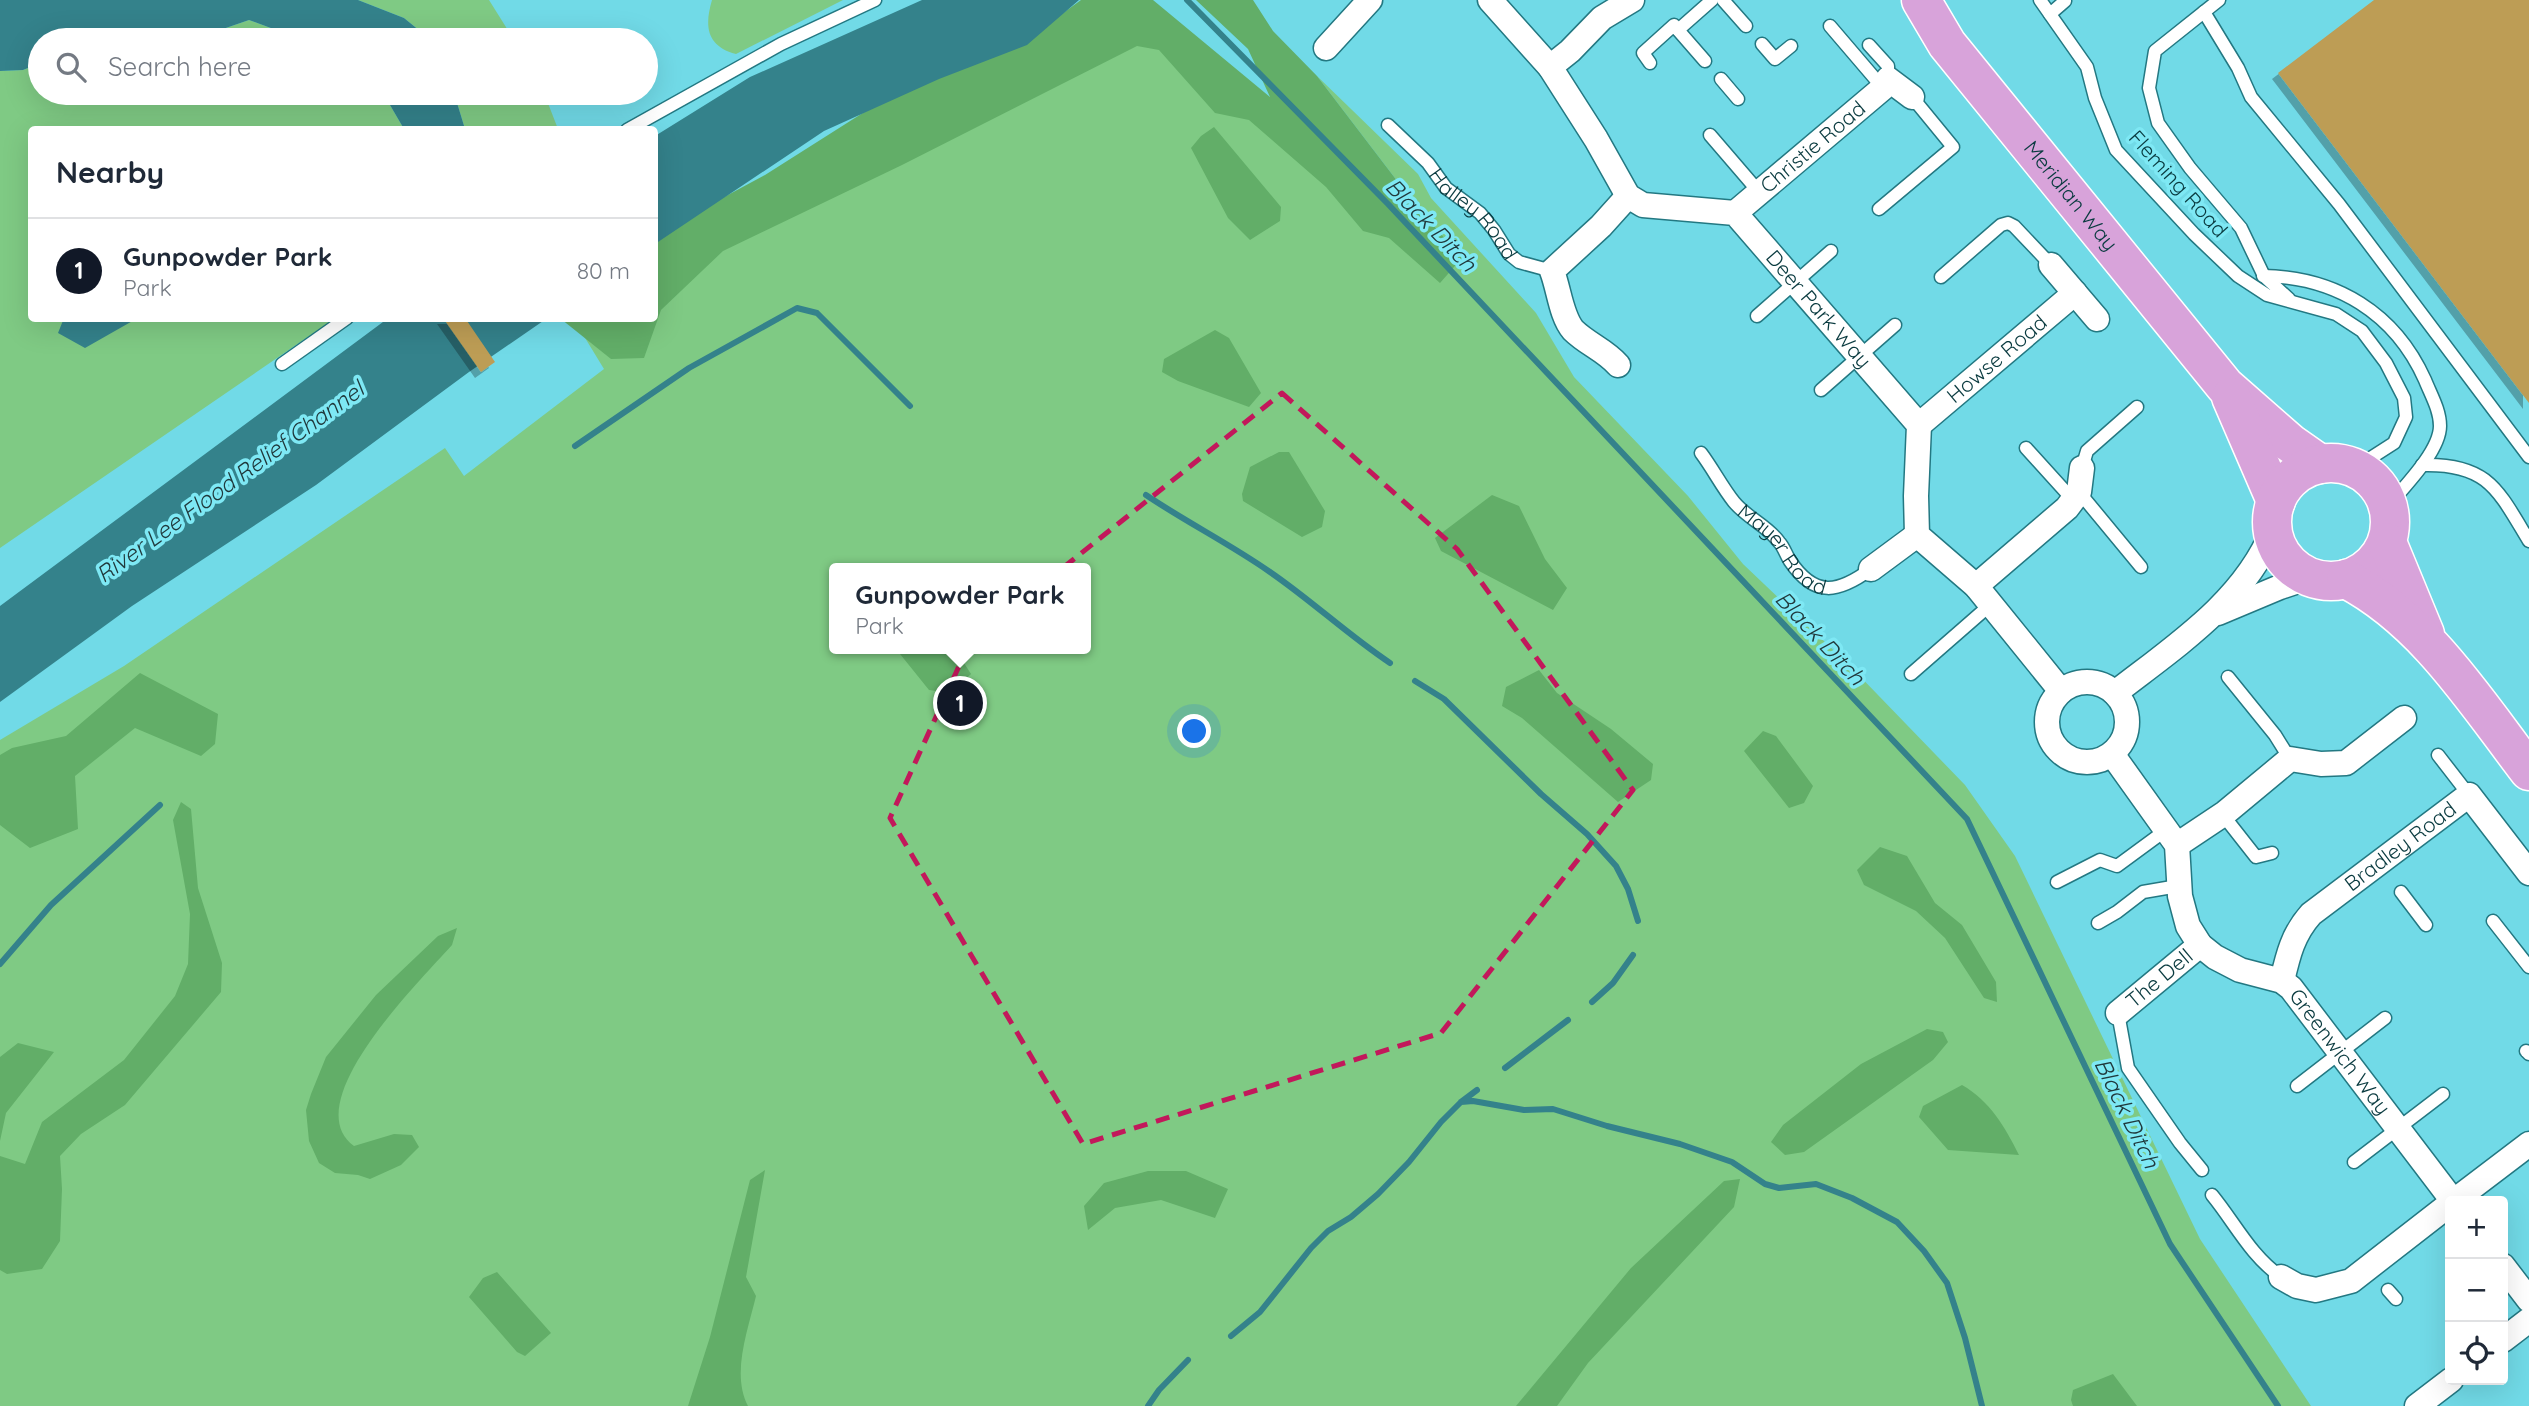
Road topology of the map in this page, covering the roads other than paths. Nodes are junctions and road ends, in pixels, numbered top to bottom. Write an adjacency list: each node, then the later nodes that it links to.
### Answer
1 (875, 0): 28 (lane)
2 (1370, 0): 19 (street)
3 (1490, 0): 22 (street)
4 (1632, 0): 22 (street)
5 (1712, 0): 15 (lane)
6 (1723, 0): 13 (lane)
7 (1921, 0): 50 (main road, Meridian Way)
8 (2040, 0): 12 (lane, Fleming Road)
9 (2219, 0): 11 (lane)
10 (2065, 1): 12 (lane)
11 (2204, 12): 38 (lane); 56 (lane)
12 (2050, 14): 37 (lane, Fleming Road)
13 (1746, 26)
14 (1830, 26): 24 (lane)
15 (1678, 30): 20 (lane); 21 (lane)
16 (1762, 44): 18 (lane)
17 (1869, 45): 24 (lane)
18 (1791, 46)
19 (1326, 48)
20 (1705, 61)
21 (1650, 63)
22 (1550, 68): 31 (street)
23 (1721, 79): 26 (lane)
24 (1886, 84): 25 (street); 30 (street, Christie Road)
25 (1912, 97): 32 (lane)
26 (1738, 99)
27 (1388, 125): 36 (lane, Halley Road)
28 (634, 126)
29 (1710, 135): 30 (lane)
30 (1759, 192): 33 (street, Christie Road)
31 (1628, 196): 33 (street); 36 (street)
32 (1879, 209)
33 (1735, 213): 40 (street, Deer Park Way)
34 (1831, 251): 40 (lane)
35 (2051, 265): 39 (lane); 41 (street)
36 (1552, 271): 49 (street)
37 (2238, 276): 38 (lane); 42 (lane, Fleming Road)
38 (2264, 276): 42 (lane); 57 (lane)
39 (1941, 277)
40 (1796, 282): 43 (lane); 47 (street, Deer Park Way)
41 (2075, 293): 44 (street); 53 (street, Howse Road)
42 (2292, 301): 58 (lane, Fleming Road)
43 (1757, 316)
44 (2097, 319)
45 (341, 322): 48 (lane)
46 (1895, 325): 47 (lane)
47 (1860, 356): 51 (lane); 53 (street, Deer Park Way)
48 (282, 364)
49 (1618, 365)
50 (2225, 386): 58 (main road, Meridian Way); 61 (main road, Meridian Way)
51 (1821, 390)
52 (2137, 407): 59 (lane)
53 (1919, 425): 63 (street)
54 (2026, 448): 60 (lane)
55 (1701, 453): 66 (lane, Mayer Road)
56 (2529, 457)
57 (2422, 465): 62 (lane); 64 (lane)
58 (2338, 466): 61 (main road); 62 (main road)
59 (2082, 468): 60 (street)
60 (2076, 496): 65 (lane); 68 (street)
61 (2274, 516): 67 (main road); 69 (street)
62 (2387, 524): 67 (main road); 70 (main road)
63 (1917, 535): 66 (street, Mayer Road); 68 (street)
64 (2529, 541)
65 (2141, 567)
66 (1871, 569)
67 (2328, 578): 69 (street); 70 (main road)
68 (1983, 596): 71 (lane); 73 (street)
69 (2214, 615): 74 (street)
70 (2427, 639): 79 (main road)
71 (1910, 674)
72 (2228, 677): 78 (lane)
73 (2061, 691): 74 (street); 76 (street)
74 (2115, 693): 76 (street)
75 (2404, 718): 78 (street)
76 (2112, 754): 82 (street)
77 (2438, 755): 80 (lane)
78 (2290, 759): 81 (street)
79 (2529, 771)
80 (2469, 795): 84 (street, Bradley Road); 93 (street, Bradley Road)
81 (2223, 815): 82 (street); 83 (lane)
82 (2171, 837): 85 (lane); 86 (street)
83 (2272, 853)
84 (2529, 873)
85 (2057, 882)
86 (2178, 886): 89 (lane); 91 (street)
87 (2400, 892): 90 (lane)
88 (2493, 921): 92 (lane)
89 (2098, 923)
90 (2426, 925)
91 (2200, 945): 93 (street, Greenwich Way); 94 (street, The Dell)
92 (2529, 967)
93 (2282, 981): 96 (street, Greenwich Way)
94 (2118, 1013): 102 (lane)
95 (2385, 1018): 96 (lane)
96 (2342, 1052): 97 (lane); 99 (street, Greenwich Way)
97 (2297, 1086)
98 (2443, 1094): 99 (lane)
99 (2399, 1129): 101 (lane); 104 (street, Greenwich Way)
100 (2529, 1144): 105 (street)
101 (2354, 1162)
102 (2202, 1170)
103 (2212, 1195): 108 (lane)
104 (2449, 1196)
105 (2461, 1196)
106 (2445, 1209): 108 (street)
107 (2508, 1273): 109 (street)
108 (2281, 1277)
109 (2529, 1300)
110 (2529, 1320): 111 (street)
111 (2508, 1336)
112 (2445, 1385): 113 (street)
113 (2417, 1406)

